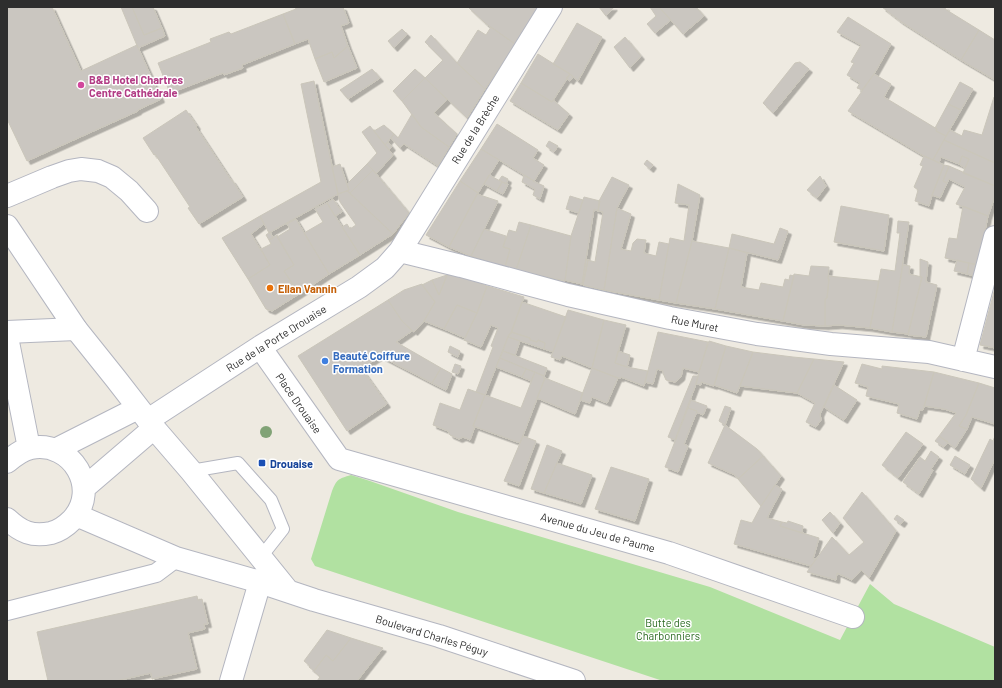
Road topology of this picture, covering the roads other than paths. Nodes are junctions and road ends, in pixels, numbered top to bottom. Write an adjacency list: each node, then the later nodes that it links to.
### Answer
1 (551, 7): 6 (street, Rue de la Brèche)
2 (7, 196): 3 (street)
3 (147, 211)
4 (7, 226): 7 (street)
5 (995, 237): 11 (street)
6 (400, 251): 10 (street, Rue de la Porte Drouaise); 11 (street, Rue Muret)
7 (76, 329): 8 (street); 13 (street)
8 (7, 332)
9 (7, 337): 14 (street)
10 (260, 347): 13 (street, Rue de la Porte Drouaise); 16 (street, Place Drouaise)
11 (962, 360): 12 (street, Rue Muret)
12 (995, 367)
13 (146, 419): 15 (street); 18 (street); 19 (street)
14 (30, 448): 15 (street); 17 (street)
15 (54, 450): 19 (street)
16 (339, 459): 27 (street, Avenue du Jeu de Paume)
17 (7, 462)
18 (191, 471): 22 (street); 22 (lane)
19 (84, 488): 20 (street)
20 (76, 516): 21 (street); 23 (street, Boulevard Charles Péguy)
21 (7, 519)
22 (261, 557): 25 (street)
23 (176, 558): 24 (street, Boulevard Charles Péguy); 26 (street)
24 (260, 582): 25 (street, Boulevard Charles Péguy); 28 (street)
25 (288, 591): 29 (street, Boulevard Charles Péguy)
26 (7, 612)
27 (852, 617)
28 (231, 681)
29 (574, 681)

